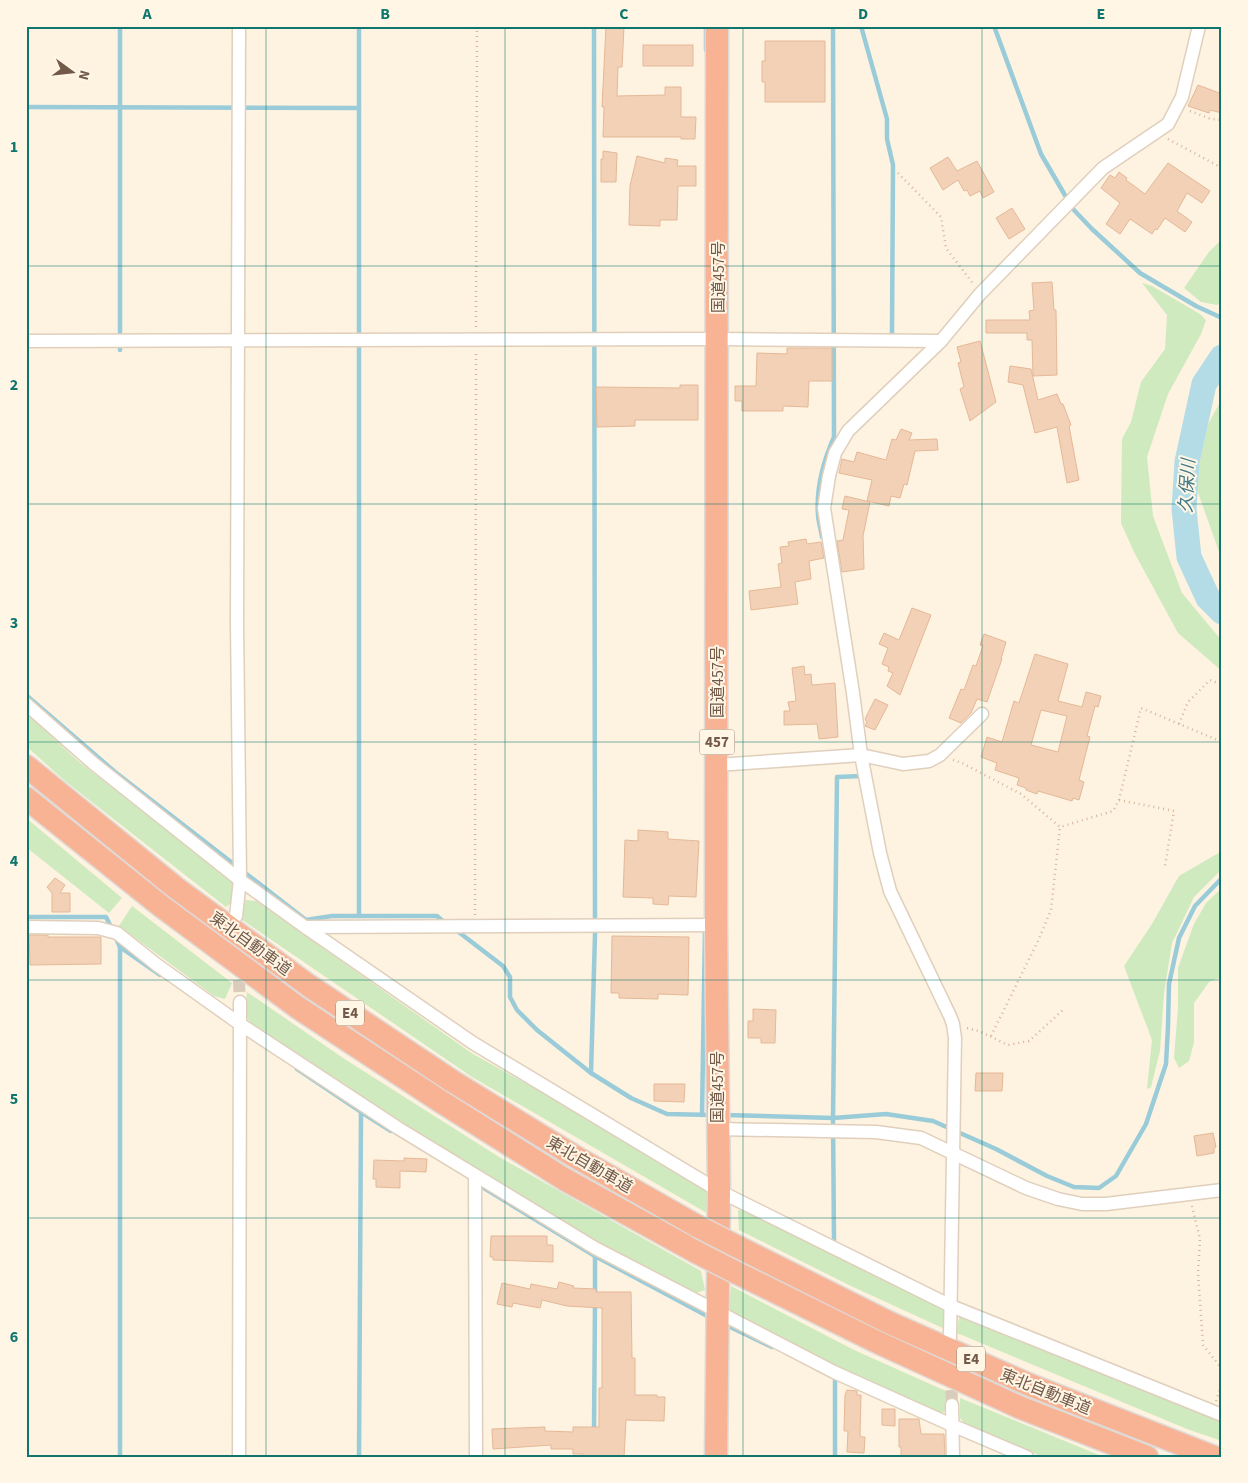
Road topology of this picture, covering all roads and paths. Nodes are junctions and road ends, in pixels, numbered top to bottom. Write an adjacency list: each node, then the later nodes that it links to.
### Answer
1 (239, 26): 14 (street)
2 (477, 26): 12 (path)
3 (717, 26): 11 (highway, 国道457号 / 457)
4 (1199, 26): 5 (street)
5 (1177, 106): 6 (path); 7 (street)
6 (1222, 120)
7 (1156, 132): 8 (path); 10 (street)
8 (1222, 168)
9 (898, 173): 10 (path)
10 (980, 294): 15 (street)
11 (718, 339): 12 (street); 15 (street); 23 (highway, 国道457号 / 457)
12 (476, 340): 14 (street); 32 (path)
13 (26, 341): 14 (street)
14 (239, 341): 29 (street)
15 (941, 341): 21 (street)
16 (1222, 685): 19 (path)
17 (26, 704): 29 (street)
18 (982, 714): 22 (street)
19 (1179, 724): 20 (path); 26 (path)
20 (1220, 742)
21 (861, 755): 22 (street); 23 (street); 38 (street)
22 (940, 756): 27 (path)
23 (717, 765): 31 (highway, 国道457号 / 457)
24 (26, 766): 60 (highway, 東北自動車道 / E4, bridge)
25 (26, 798): 59 (highway, 東北自動車道 / E4, bridge)
26 (1119, 800): 27 (path); 28 (path)
27 (1060, 827): 39 (path)
28 (1165, 866)
29 (240, 880): 30 (street); 34 (street)
30 (236, 916)
31 (716, 925): 32 (street); 40 (highway, 国道457号 / 457)
32 (475, 926): 34 (street)
33 (26, 927): 37 (street)
34 (305, 927): 44 (street)
35 (240, 1002): 37 (street)
36 (1063, 1010): 39 (path)
37 (240, 1024): 42 (street); 54 (street)
38 (953, 1024): 39 (path); 41 (street)
39 (991, 1036)
40 (717, 1129): 41 (street); 44 (highway, 国道457号 / 457)
41 (952, 1152): 45 (street); 46 (street)
42 (475, 1176): 47 (street); 55 (street)
43 (1222, 1190): 45 (street)
44 (719, 1191): 46 (street); 47 (highway, 国道457号 / 457)
45 (1190, 1194): 49 (path)
46 (951, 1306): 48 (street); 52 (street)
47 (717, 1311): 53 (street); 56 (highway, 国道457号 / 457)
48 (950, 1337)
49 (1222, 1370)
50 (1222, 1383): 52 (path)
51 (952, 1405): 53 (street)
52 (1217, 1414)
53 (954, 1426): 57 (street); 58 (street)
54 (238, 1457)
55 (476, 1457)
56 (716, 1457)
57 (953, 1457)
58 (1027, 1457)
59 (1146, 1457)
60 (1214, 1457)

